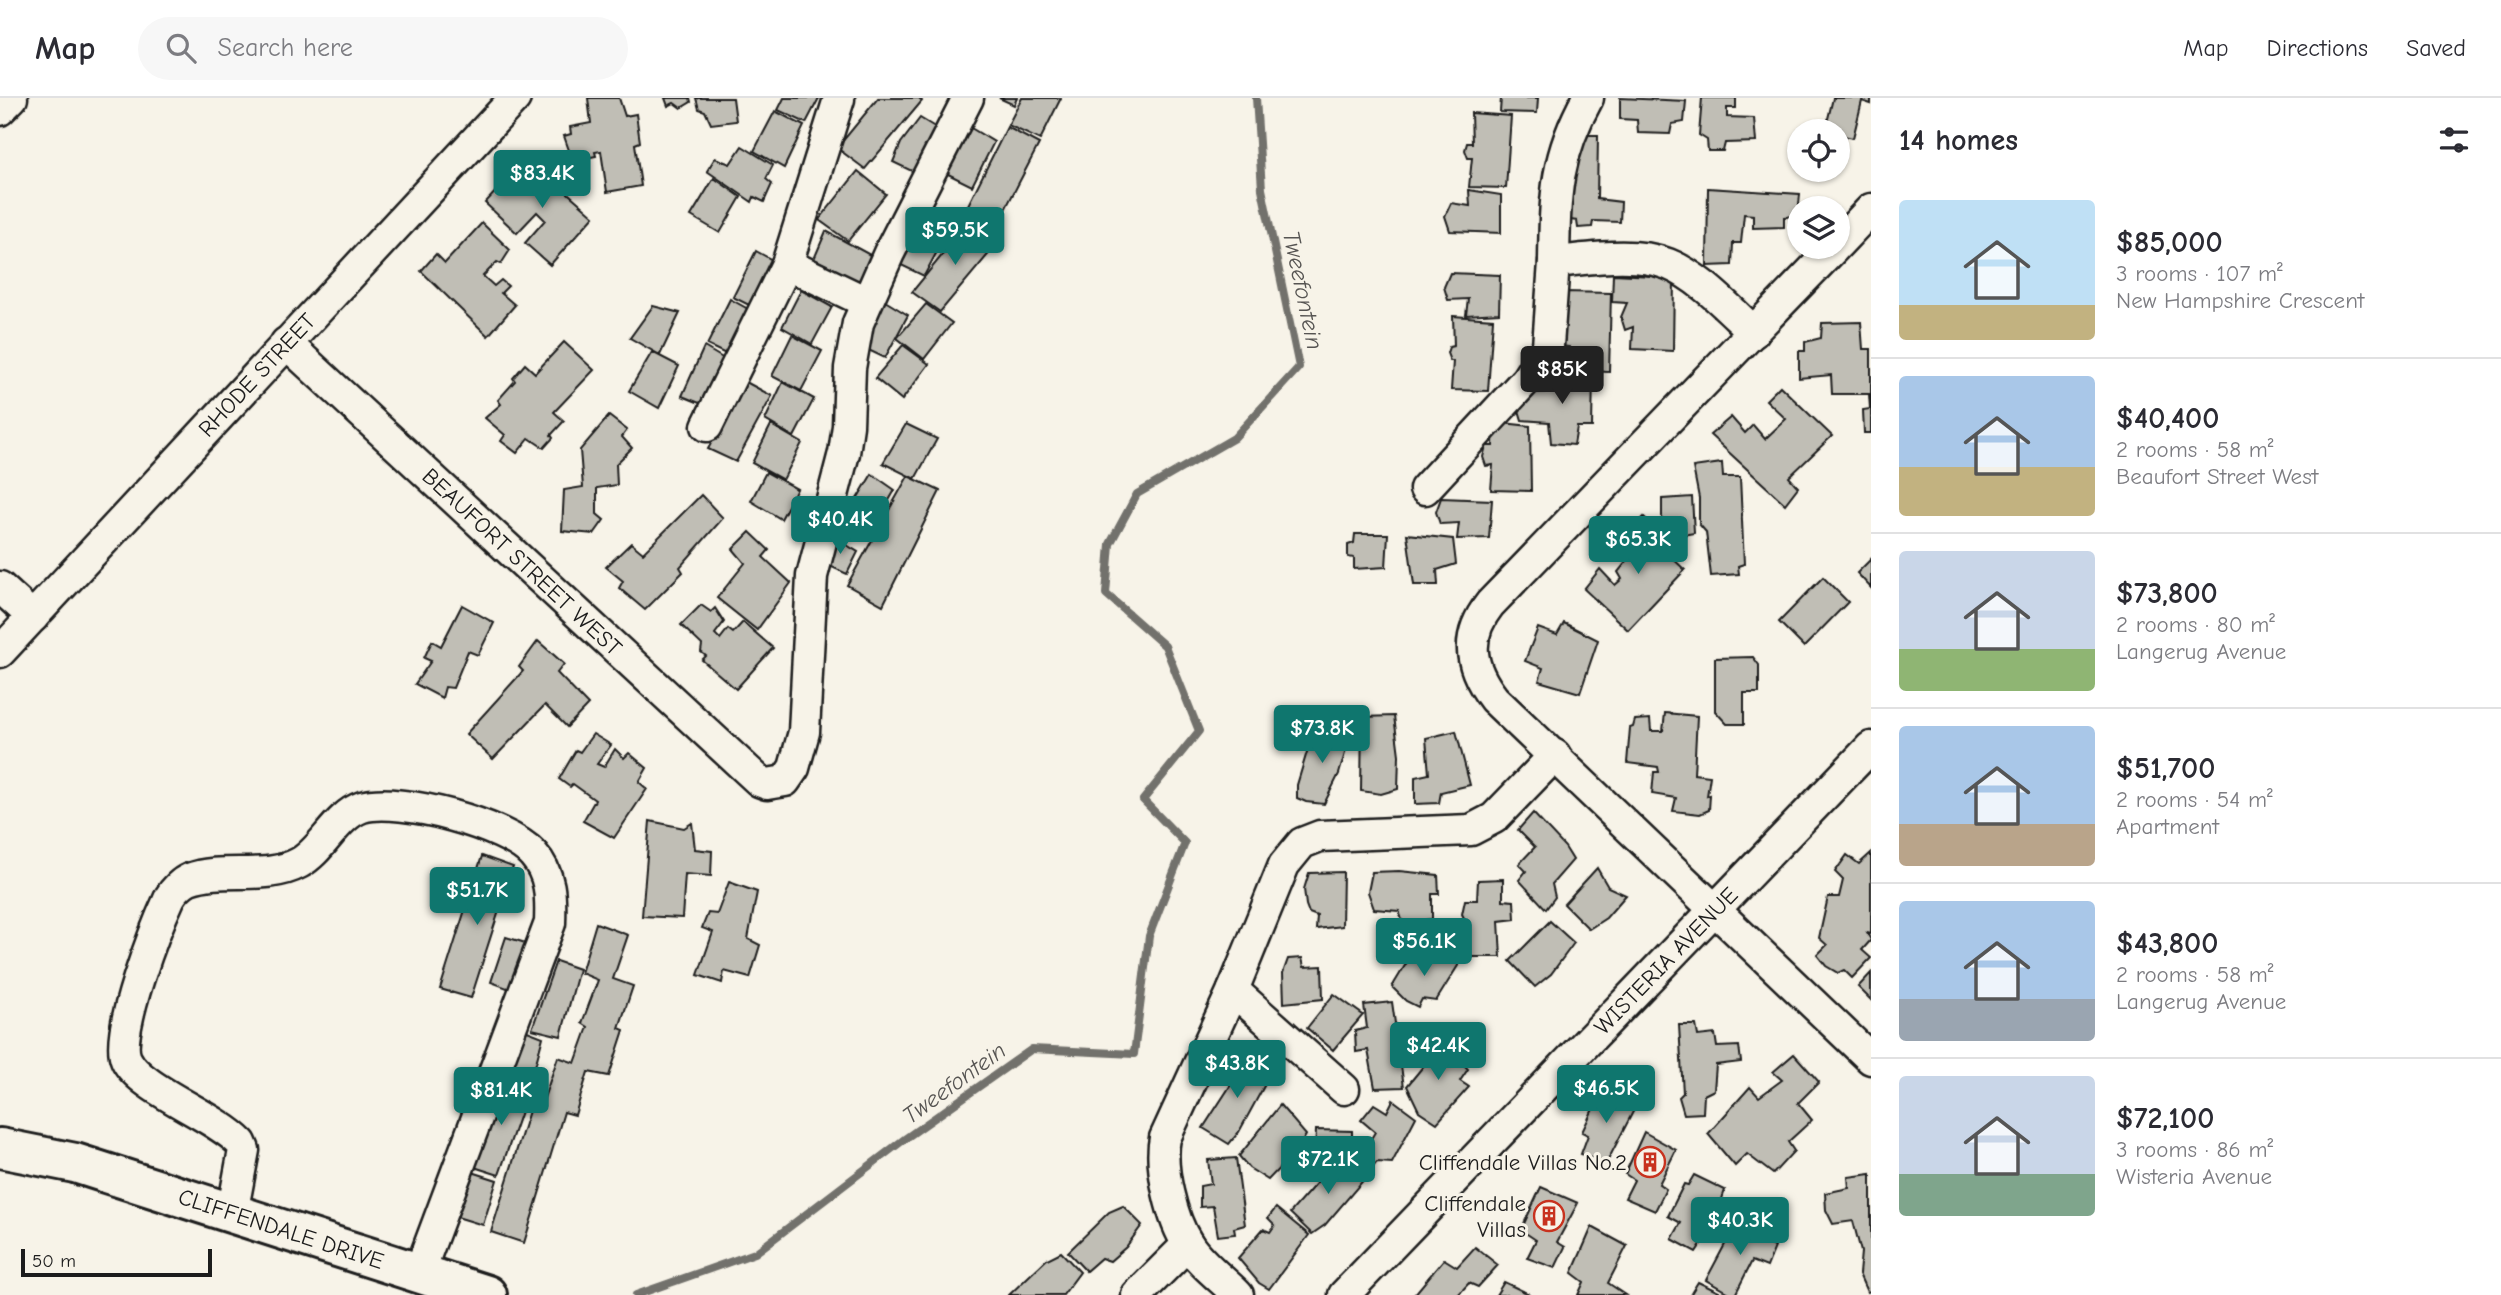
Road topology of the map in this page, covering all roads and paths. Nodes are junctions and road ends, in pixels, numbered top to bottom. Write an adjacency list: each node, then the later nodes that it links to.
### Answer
1 (12, 98): 6 (street)
2 (514, 98): 14 (street, RHODE STREET)
3 (968, 98): 12 (street)
4 (1588, 98): 10 (street)
5 (839, 99): 11 (street)
6 (0, 110)
7 (1871, 209): 8 (street)
8 (1850, 231)
9 (1824, 259): 13 (street)
10 (1554, 262): 13 (street); 16 (street)
11 (787, 264): 12 (street); 15 (street)
12 (866, 303): 14 (street, BEAUFORT STREET WEST)
13 (1754, 332): 21 (street)
14 (286, 343): 18 (street, RHODE STREET)
15 (707, 426)
16 (1425, 489)
17 (0, 587): 18 (street)
18 (33, 617): 19 (street, RHODE STREET)
19 (0, 652)
20 (1871, 747): 22 (street, WISTERIA AVENUE)
21 (1555, 755): 22 (street); 23 (street)
22 (1716, 909): 24 (street); 35 (street, WISTERIA AVENUE)
23 (1233, 990): 25 (street); 30 (street)
24 (1871, 1059)
25 (1344, 1089)
26 (0, 1119): 28 (street, CLIFFENDALE DRIVE)
27 (0, 1148): 28 (street, CLIFFENDALE DRIVE)
28 (75, 1163): 29 (street, CLIFFENDALE DRIVE)
29 (232, 1214): 31 (street, CLIFFENDALE DRIVE); 31 (street)
30 (1188, 1244): 33 (street); 34 (street)
31 (419, 1273): 32 (street, CLIFFENDALE DRIVE)
32 (487, 1295)
33 (1137, 1295)
34 (1238, 1295)
35 (1343, 1295)

